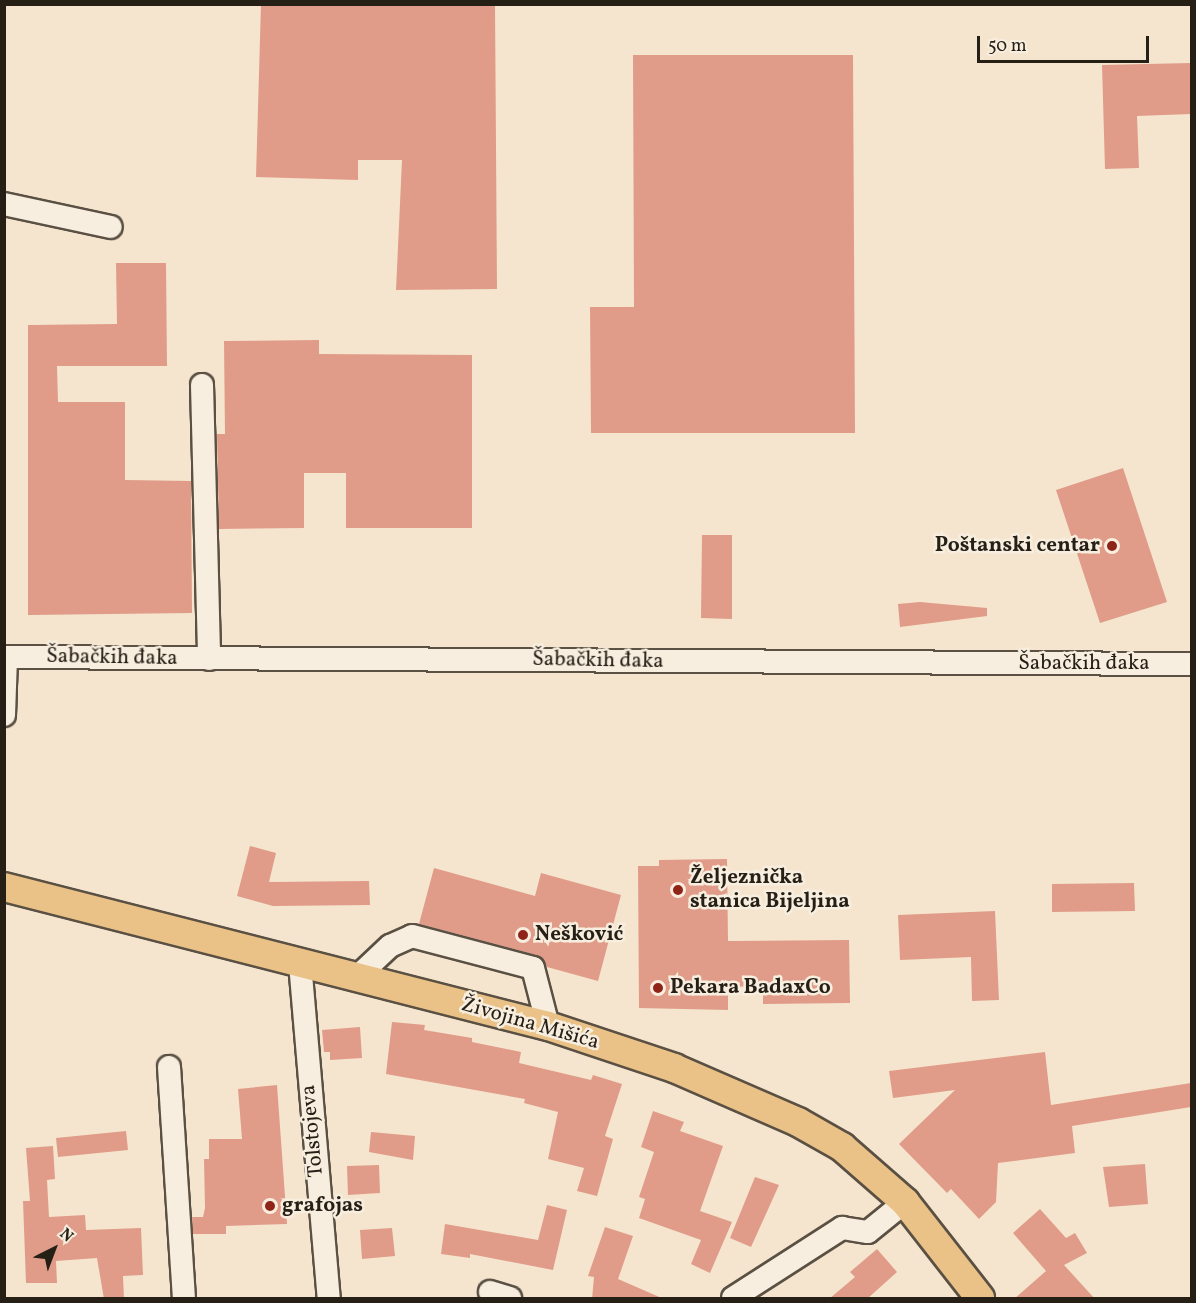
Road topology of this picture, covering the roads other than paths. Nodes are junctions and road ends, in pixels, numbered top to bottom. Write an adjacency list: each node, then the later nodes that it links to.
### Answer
1 (4, 204): 2 (street)
2 (111, 227)
3 (202, 385): 5 (street)
4 (5, 657): 5 (street, Šabačkih đaka); 7 (street)
5 (209, 659): 6 (street, Šabačkih đaka)
6 (1191, 664)
7 (4, 715)
8 (4, 887): 9 (main road, Živojina Mišića)
9 (300, 963): 10 (main road, Živojina Mišića); 15 (street, Tolstojeva)
10 (356, 978): 11 (main road, Živojina Mišića); 11 (street)
11 (548, 1026): 13 (main road, Živojina Mišića)
12 (169, 1068): 14 (street)
13 (905, 1202): 16 (street); 17 (main road, Živojina Mišića)
14 (184, 1299)
15 (329, 1299)
16 (733, 1299)
17 (980, 1299)

